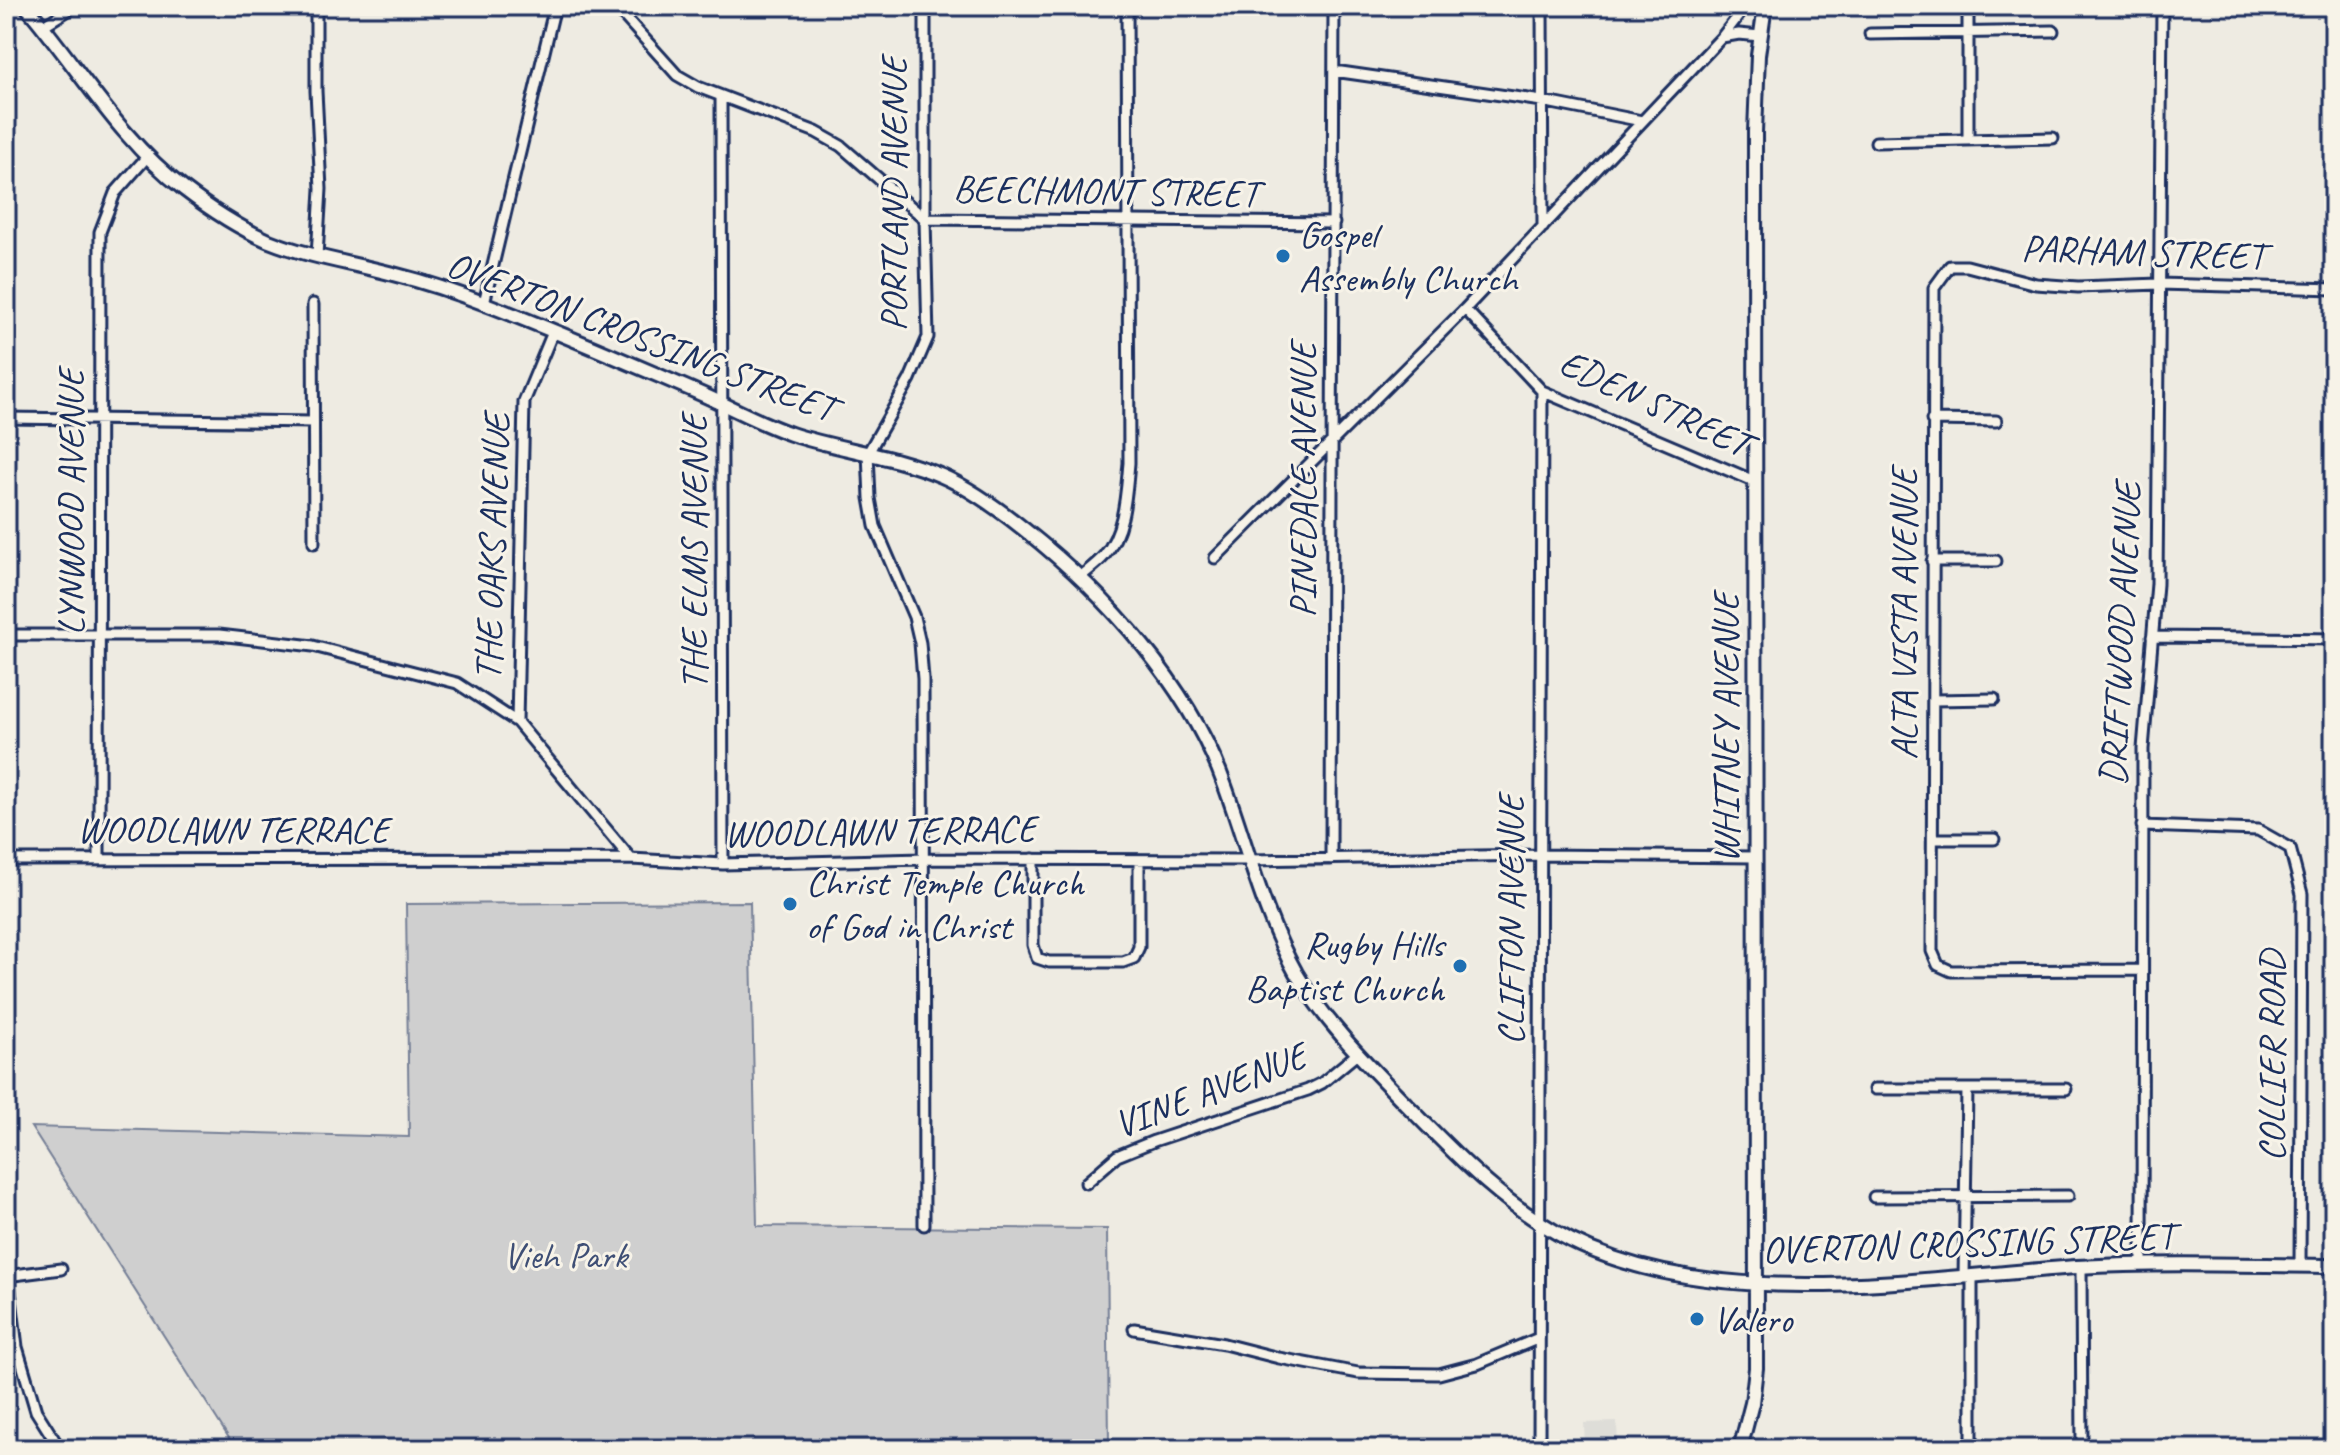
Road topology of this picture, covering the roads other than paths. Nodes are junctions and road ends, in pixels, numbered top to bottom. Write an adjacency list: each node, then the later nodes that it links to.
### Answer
1 (26, 6): 14 (main road, OVERTON CROSSING STREET)
2 (75, 6): 14 (street)
3 (316, 6): 32 (street)
4 (555, 6): 36 (street)
5 (615, 6): 21 (street, BEECHMONT STREET)
6 (925, 6): 28 (street, PORTLAND AVENUE)
7 (1127, 6): 29 (street)
8 (1334, 6): 20 (street, PINEDALE AVENUE)
9 (1542, 6): 22 (street)
10 (1746, 6): 19 (street)
11 (1765, 6): 18 (main road, WHITNEY AVENUE)
12 (1968, 6): 16 (street)
13 (2162, 6): 34 (street, DRIFTWOOD AVENUE)
14 (43, 26): 27 (main road, OVERTON CROSSING STREET)
15 (2053, 31): 16 (street)
16 (1968, 32): 17 (street); 25 (street)
17 (1870, 34)
18 (1760, 36): 19 (street); 49 (main road, WHITNEY AVENUE)
19 (1722, 37): 23 (street)
20 (1334, 71): 22 (street); 30 (street, PINEDALE AVENUE)
21 (721, 96): 28 (street, BEECHMONT STREET); 41 (street, THE ELMS AVENUE)
22 (1542, 101): 23 (street); 31 (street)
23 (1642, 121): 31 (street)
24 (2053, 138): 25 (street)
25 (1968, 140): 26 (street)
26 (1876, 142)
27 (146, 158): 32 (main road, OVERTON CROSSING STREET); 43 (street, LYNWOOD AVENUE)
28 (925, 219): 29 (street, BEECHMONT STREET); 48 (street, PORTLAND AVENUE)
29 (1127, 219): 30 (street, BEECHMONT STREET); 54 (street)
30 (1334, 223): 47 (street, PINEDALE AVENUE)
31 (1543, 227): 38 (street)
32 (317, 256): 36 (main road, OVERTON CROSSING STREET)
33 (1950, 266): 34 (street, PARHAM STREET); 44 (street, ALTA VISTA AVENUE)
34 (2159, 284): 35 (street, PARHAM STREET); 57 (street, DRIFTWOOD AVENUE)
35 (2334, 289)
36 (484, 303): 39 (main road, OVERTON CROSSING STREET)
37 (313, 304): 46 (street)
38 (1465, 309): 40 (street, EDEN STREET); 47 (street)
39 (553, 332): 41 (main road, OVERTON CROSSING STREET); 61 (street, THE OAKS AVENUE)
40 (1542, 391): 49 (street, EDEN STREET); 65 (street, CLIFTON AVENUE)
41 (723, 403): 48 (main road, OVERTON CROSSING STREET); 75 (street, THE ELMS AVENUE)
42 (6, 418): 43 (street)
43 (99, 418): 46 (street); 56 (street, LYNWOOD AVENUE)
44 (1932, 420): 45 (street); 52 (street, ALTA VISTA AVENUE)
45 (1996, 421)
46 (313, 422): 50 (street)
47 (1330, 441): 51 (street); 71 (street, PINEDALE AVENUE)
48 (868, 453): 54 (main road, OVERTON CROSSING STREET); 69 (street)
49 (1754, 481): 66 (main road, WHITNEY AVENUE)
50 (314, 543)
51 (1215, 558)
52 (1932, 561): 53 (street); 60 (street, ALTA VISTA AVENUE)
53 (1996, 561)
54 (1079, 578): 74 (main road, OVERTON CROSSING STREET)
55 (6, 635): 56 (street)
56 (100, 635): 61 (street); 67 (street, LYNWOOD AVENUE)
57 (2152, 637): 58 (street); 62 (street, DRIFTWOOD AVENUE)
58 (2334, 639)
59 (1994, 699): 60 (street)
60 (1933, 700): 63 (street, ALTA VISTA AVENUE)
61 (517, 722): 68 (street)
62 (2142, 826): 76 (street, DRIFTWOOD AVENUE); 88 (street, COLLIER ROAD)
63 (1933, 839): 64 (street); 76 (street, ALTA VISTA AVENUE)
64 (1994, 839)
65 (1540, 855): 66 (street, WOODLAWN TERRACE); 71 (street, WOODLAWN TERRACE); 85 (street, CLIFTON AVENUE)
66 (1755, 857): 94 (main road, WHITNEY AVENUE)
67 (99, 859): 68 (street, WOODLAWN TERRACE); 72 (street, WOODLAWN TERRACE)
68 (631, 859): 75 (street, WOODLAWN TERRACE)
69 (924, 859): 70 (street, WOODLAWN TERRACE); 75 (street, WOODLAWN TERRACE); 86 (street)
70 (1033, 859): 73 (street, WOODLAWN TERRACE); 73 (street)
71 (1331, 859): 74 (street, WOODLAWN TERRACE)
72 (6, 860)
73 (1139, 860): 74 (street, WOODLAWN TERRACE)
74 (1248, 860): 77 (main road, OVERTON CROSSING STREET)
75 (723, 864)
76 (2142, 970): 87 (street, DRIFTWOOD AVENUE)
77 (1357, 1054): 81 (street, VINE AVENUE); 85 (main road, OVERTON CROSSING STREET)
78 (1875, 1089): 79 (street)
79 (1967, 1089): 80 (street); 82 (street)
80 (2066, 1089)
81 (1086, 1183)
82 (1965, 1196): 83 (street); 84 (street); 93 (street)
83 (2068, 1196)
84 (1874, 1197)
85 (1540, 1221): 94 (main road, OVERTON CROSSING STREET); 96 (street, CLIFTON AVENUE)
86 (924, 1225)
87 (2142, 1264): 88 (main road, OVERTON CROSSING STREET); 90 (main road, OVERTON CROSSING STREET)
88 (2300, 1265): 89 (main road, OVERTON CROSSING STREET)
89 (2334, 1266)
90 (2081, 1267): 93 (main road, OVERTON CROSSING STREET); 101 (street)
91 (61, 1269): 92 (street)
92 (7, 1276): 97 (street)
93 (1968, 1276): 94 (main road, OVERTON CROSSING STREET); 100 (street)
94 (1755, 1282): 99 (main road, WHITNEY AVENUE)
95 (1134, 1329): 96 (street)
96 (1539, 1338): 98 (street, CLIFTON AVENUE)
97 (60, 1449)
98 (1539, 1449)
99 (1740, 1449)
100 (1972, 1449)
101 (2082, 1449)

